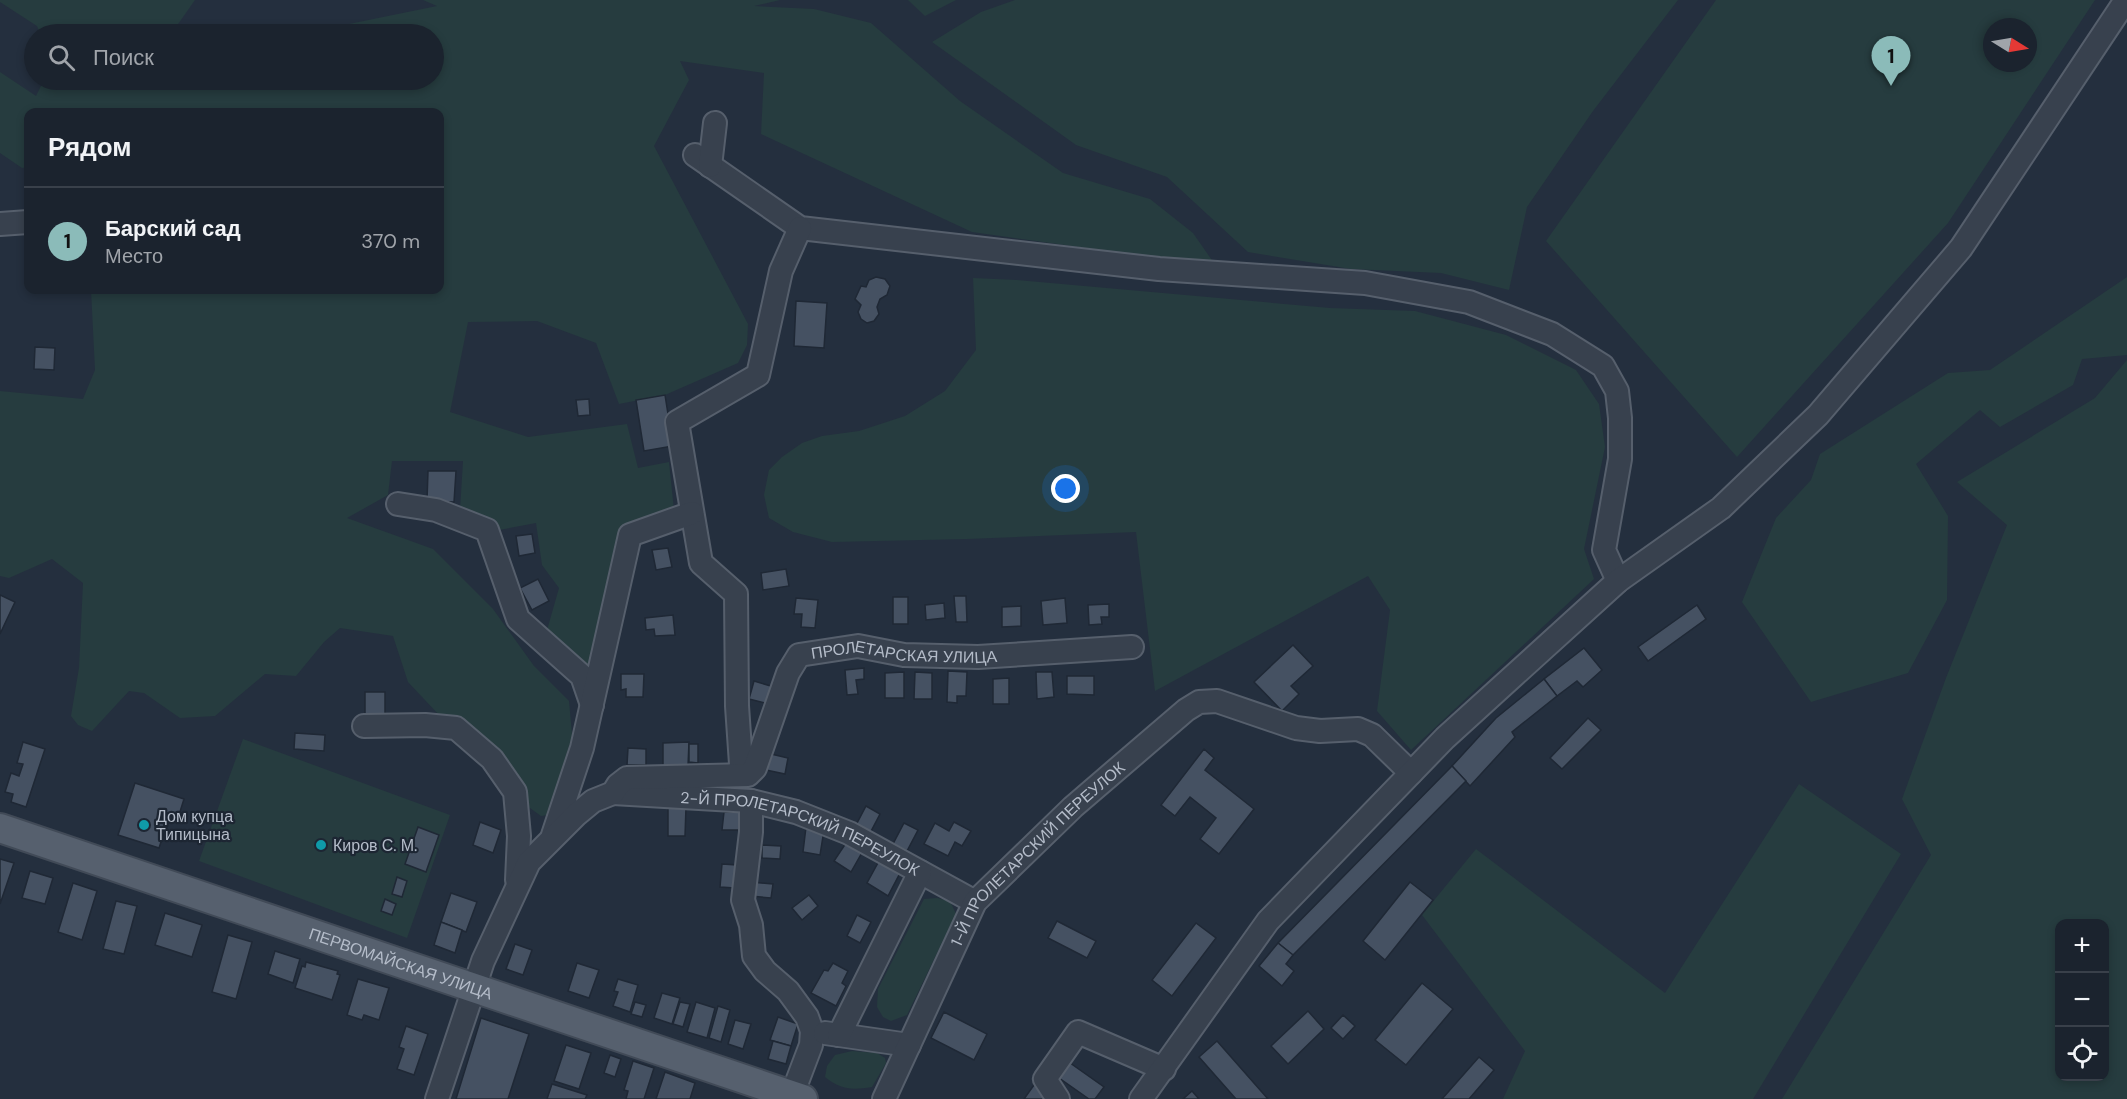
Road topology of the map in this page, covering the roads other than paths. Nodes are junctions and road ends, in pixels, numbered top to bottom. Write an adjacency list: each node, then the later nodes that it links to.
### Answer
1 (2126, 0): 8 (street)
2 (715, 123): 5 (street)
3 (24, 222): 4 (street)
4 (0, 224)
5 (800, 228): 7 (street); 8 (street)
6 (398, 504): 10 (street)
7 (692, 513): 10 (street); 13 (street)
8 (1618, 581): 12 (street)
9 (1132, 647): 13 (street, ПРОЛЕТАРСКАЯ УЛИЦА)
10 (592, 705): 17 (street)
11 (364, 726): 19 (street)
12 (1411, 773): 20 (street, 1-Й ПРОЛЕТАРСКИЙ ПЕРЕУЛОК); 25 (street)
13 (739, 775): 14 (street)
14 (613, 793): 15 (street, 2-Й ПРОЛЕТАРСКИЙ ПЕРЕУЛОК); 17 (street)
15 (751, 801): 18 (street, 2-Й ПРОЛЕТАРСКИЙ ПЕРЕУЛОК); 22 (street)
16 (0, 828): 21 (main road, ПЕРВОМАЙСКАЯ УЛИЦА)
17 (551, 841): 19 (street)
18 (920, 872): 20 (street, 2-Й ПРОЛЕТАРСКИЙ ПЕРЕУЛОК); 23 (street)
19 (517, 888): 21 (street)
20 (975, 902): 24 (street, 1-Й ПРОЛЕТАРСКИЙ ПЕРЕУЛОК)
21 (474, 986): 26 (main road, ПЕРВОМАЙСКАЯ УЛИЦА); 27 (street)
22 (812, 1031): 23 (street); 26 (street)
23 (839, 1035): 24 (street)
24 (909, 1045): 28 (street, 1-Й ПРОЛЕТАРСКИЙ ПЕРЕУЛОК)
25 (1164, 1069): 29 (street); 30 (street)
26 (798, 1097)
27 (437, 1099)
28 (884, 1099)
29 (1058, 1099)
30 (1141, 1099)

